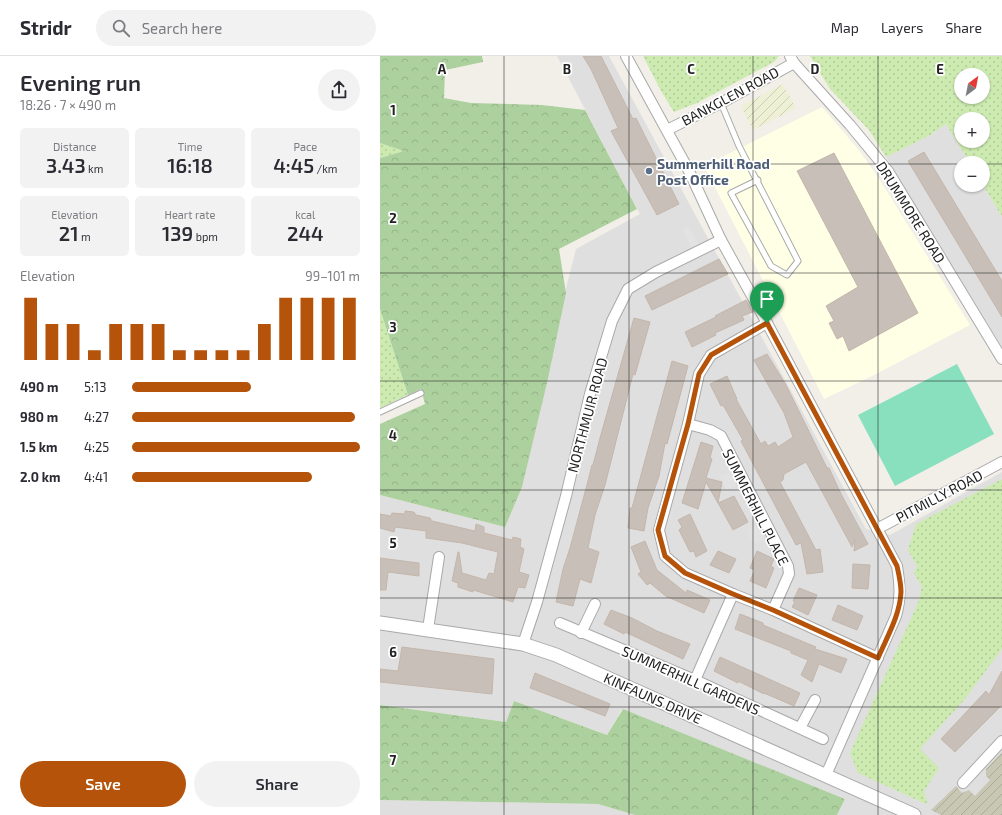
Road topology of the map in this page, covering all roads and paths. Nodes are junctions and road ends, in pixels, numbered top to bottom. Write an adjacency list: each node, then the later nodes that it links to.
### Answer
1 (626, 56): 4 (street)
2 (792, 59): 3 (street, BANKGLEN ROAD); 8 (street, DRUMMORE ROAD)
3 (721, 102): 4 (street, BANKGLEN ROAD); 5 (lane)
4 (666, 130): 6 (street)
5 (758, 180): 5 (lane)
6 (721, 240): 7 (street); 22 (street, NORTHMUIR ROAD)
7 (767, 323): 11 (street); 13 (street)
8 (1002, 359)
9 (420, 393): 10 (lane)
10 (380, 412)
11 (688, 424): 15 (street); 17 (street, SUMMERHILL PLACE)
12 (1002, 462): 13 (street, PITMILLY ROAD)
13 (876, 529): 23 (street)
14 (439, 557): 20 (street)
15 (733, 594): 17 (street); 24 (street)
16 (595, 604): 21 (street)
17 (773, 610): 23 (street)
18 (380, 623): 20 (street, KINFAUNS DRIVE)
19 (560, 623): 21 (street, SUMMERHILL GARDENS)
20 (428, 629): 22 (street, KINFAUNS DRIVE)
21 (581, 633): 24 (street, SUMMERHILL GARDENS)
22 (523, 644): 29 (street, KINFAUNS DRIVE)
23 (878, 658): 29 (street)
24 (695, 680): 26 (street, SUMMERHILL GARDENS)
25 (815, 700): 26 (street)
26 (800, 728): 27 (street, SUMMERHILL GARDENS)
27 (823, 739)
28 (1002, 741): 30 (street)
29 (826, 775): 31 (street, KINFAUNS DRIVE)
30 (963, 783)
31 (914, 815)

